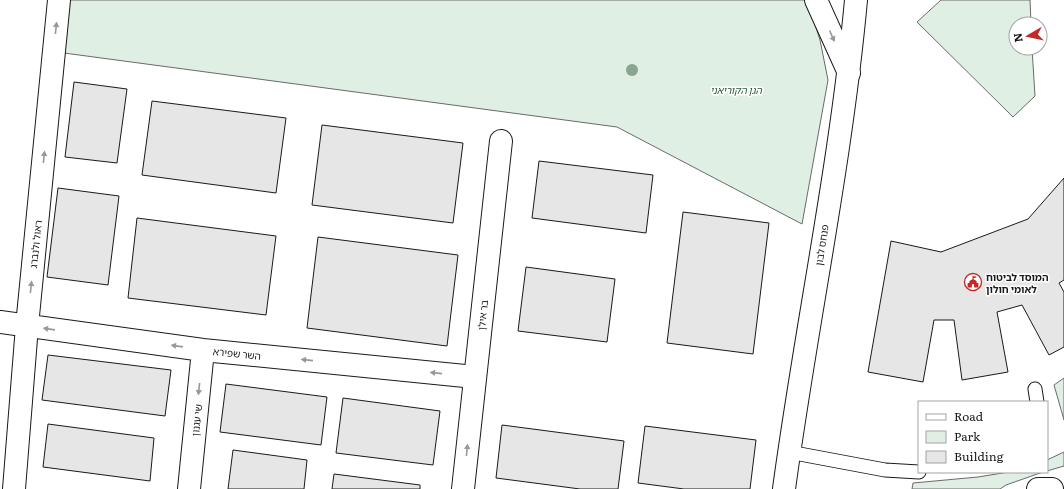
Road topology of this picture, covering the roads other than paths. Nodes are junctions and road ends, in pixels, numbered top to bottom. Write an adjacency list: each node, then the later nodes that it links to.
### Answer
1 (59, 0): 7 (street, ראול ולנברג, one-way to 1)
2 (816, 0): 4 (street, one-way to 4)
3 (856, 0): 4 (street, פנחס לבון)
4 (849, 73): 10 (street, פנחס לבון)
5 (501, 141): 9 (street, בר אילן)
6 (0, 322): 7 (street, השר שפירא)
7 (27, 326): 8 (street, השר שפירא, one-way to 7); 12 (street, ראול ולנברג)
8 (203, 350): 9 (street, השר שפירא, one-way to 8); 13 (street, שי עגנון, one-way to 13)
9 (475, 377): 14 (street, בר אילן, one-way to 9)
10 (789, 452): 11 (lane); 15 (street, פנחס לבון)
11 (918, 472)
12 (14, 489)
13 (189, 489)
14 (463, 489)
15 (784, 489)
16 (1038, 489): 17 (street)
17 (1052, 489)

